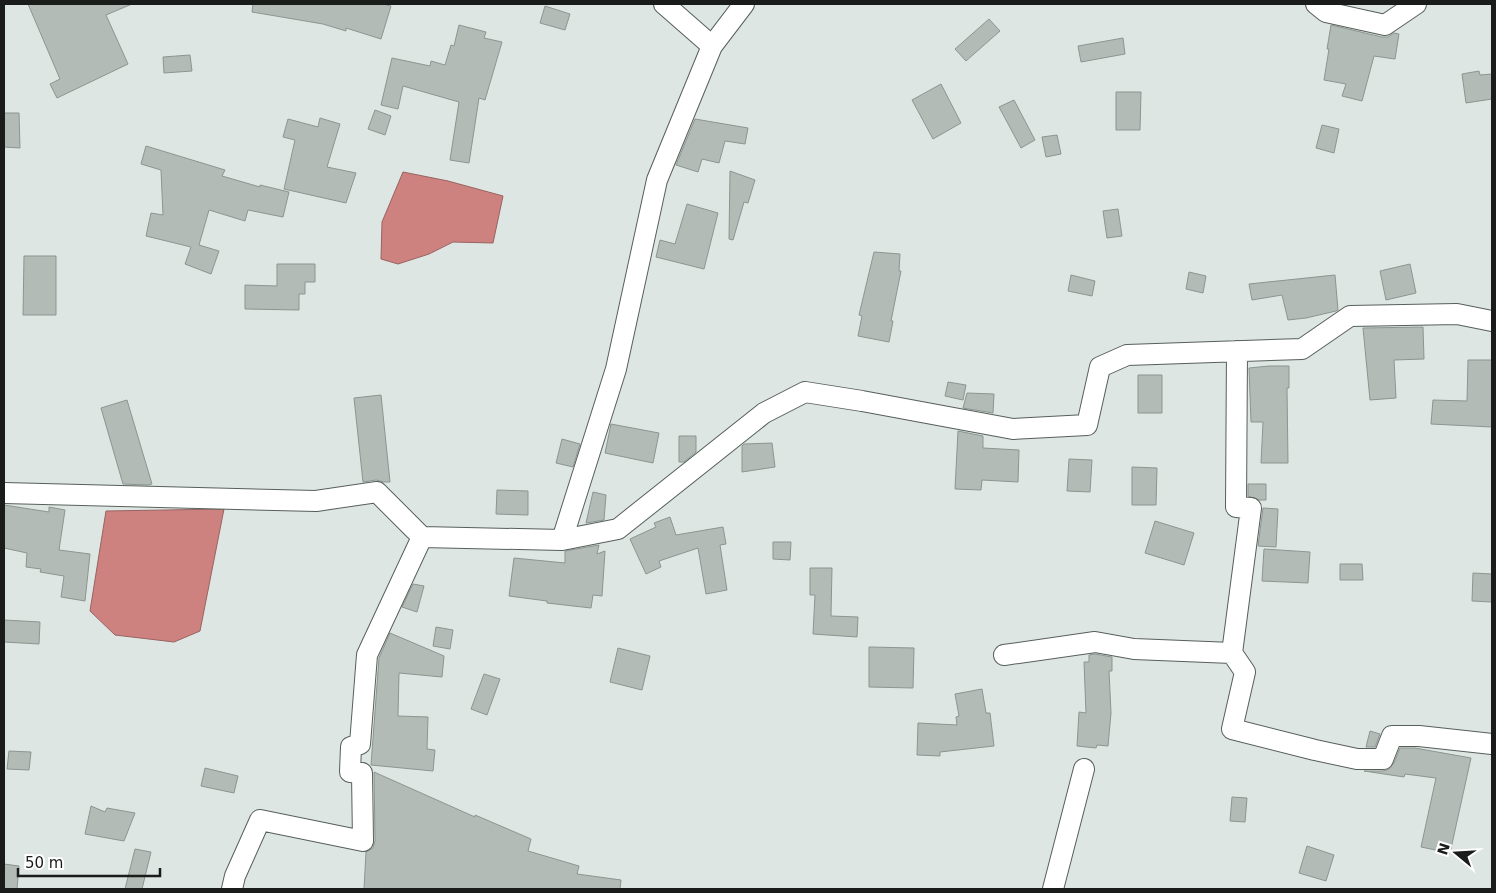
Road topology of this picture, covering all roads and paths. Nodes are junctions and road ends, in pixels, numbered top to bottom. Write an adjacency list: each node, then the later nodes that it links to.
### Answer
1 (664, 4): 5 (street)
2 (744, 4): 5 (street)
3 (1316, 4): 4 (street)
4 (1416, 4)
5 (712, 46): 10 (street)
6 (1492, 322): 7 (street)
7 (1237, 351): 10 (street); 11 (street)
8 (4, 494): 9 (street)
9 (422, 537): 10 (street); 15 (street)
10 (562, 540)
11 (1232, 652): 12 (street); 13 (street)
12 (1004, 656)
13 (1492, 744)
14 (1084, 769): 16 (street)
15 (232, 889)
16 (1053, 889)

